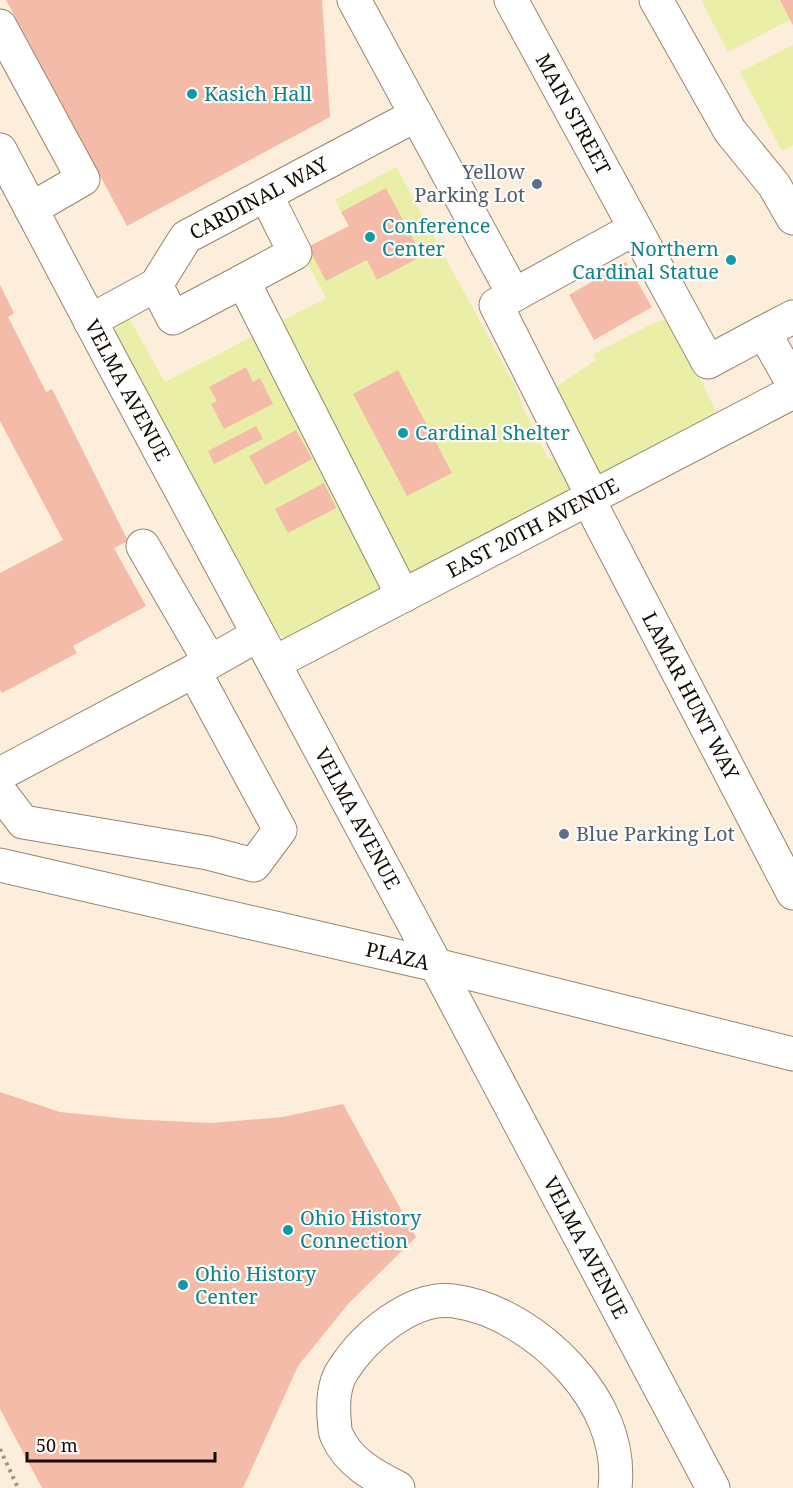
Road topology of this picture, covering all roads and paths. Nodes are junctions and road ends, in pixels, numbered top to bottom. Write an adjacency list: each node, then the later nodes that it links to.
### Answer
1 (354, 0): 5 (street)
2 (511, 0): 10 (street, MAIN STREET)
3 (656, 0): 9 (street)
4 (0, 26): 8 (street)
5 (416, 115): 7 (street, CARDINAL WAY); 13 (street)
6 (0, 150): 8 (street, VELMA AVENUE)
7 (266, 195): 11 (street); 12 (street, CARDINAL WAY)
8 (31, 209): 15 (street, VELMA AVENUE)
9 (793, 218)
10 (634, 229): 13 (street); 16 (street, MAIN STREET)
11 (243, 281): 12 (street); 21 (street)
12 (156, 285): 15 (street, CARDINAL WAY)
13 (514, 295): 19 (street, LAMAR HUNT WAY)
14 (793, 317): 16 (street)
15 (90, 321): 22 (street, VELMA AVENUE)
16 (764, 332): 17 (street)
17 (793, 384)
18 (793, 392): 19 (street, EAST 20TH AVENUE)
19 (590, 498): 21 (street, EAST 20TH AVENUE); 28 (street, LAMAR HUNT WAY)
20 (143, 546): 24 (street)
21 (403, 596): 23 (street, EAST 20TH AVENUE)
22 (258, 634): 23 (street, VELMA AVENUE); 24 (street)
23 (274, 663): 29 (street, VELMA AVENUE)
24 (202, 667): 25 (street); 26 (street)
25 (0, 774)
26 (0, 792)
27 (0, 865): 29 (street, PLAZA)
28 (793, 893)
29 (436, 965): 30 (street, PLAZA); 35 (street, VELMA AVENUE)
30 (793, 1054)
31 (0, 1449): 32 (path)
32 (18, 1488)
33 (398, 1488): 34 (street)
34 (615, 1488)
35 (713, 1488)

